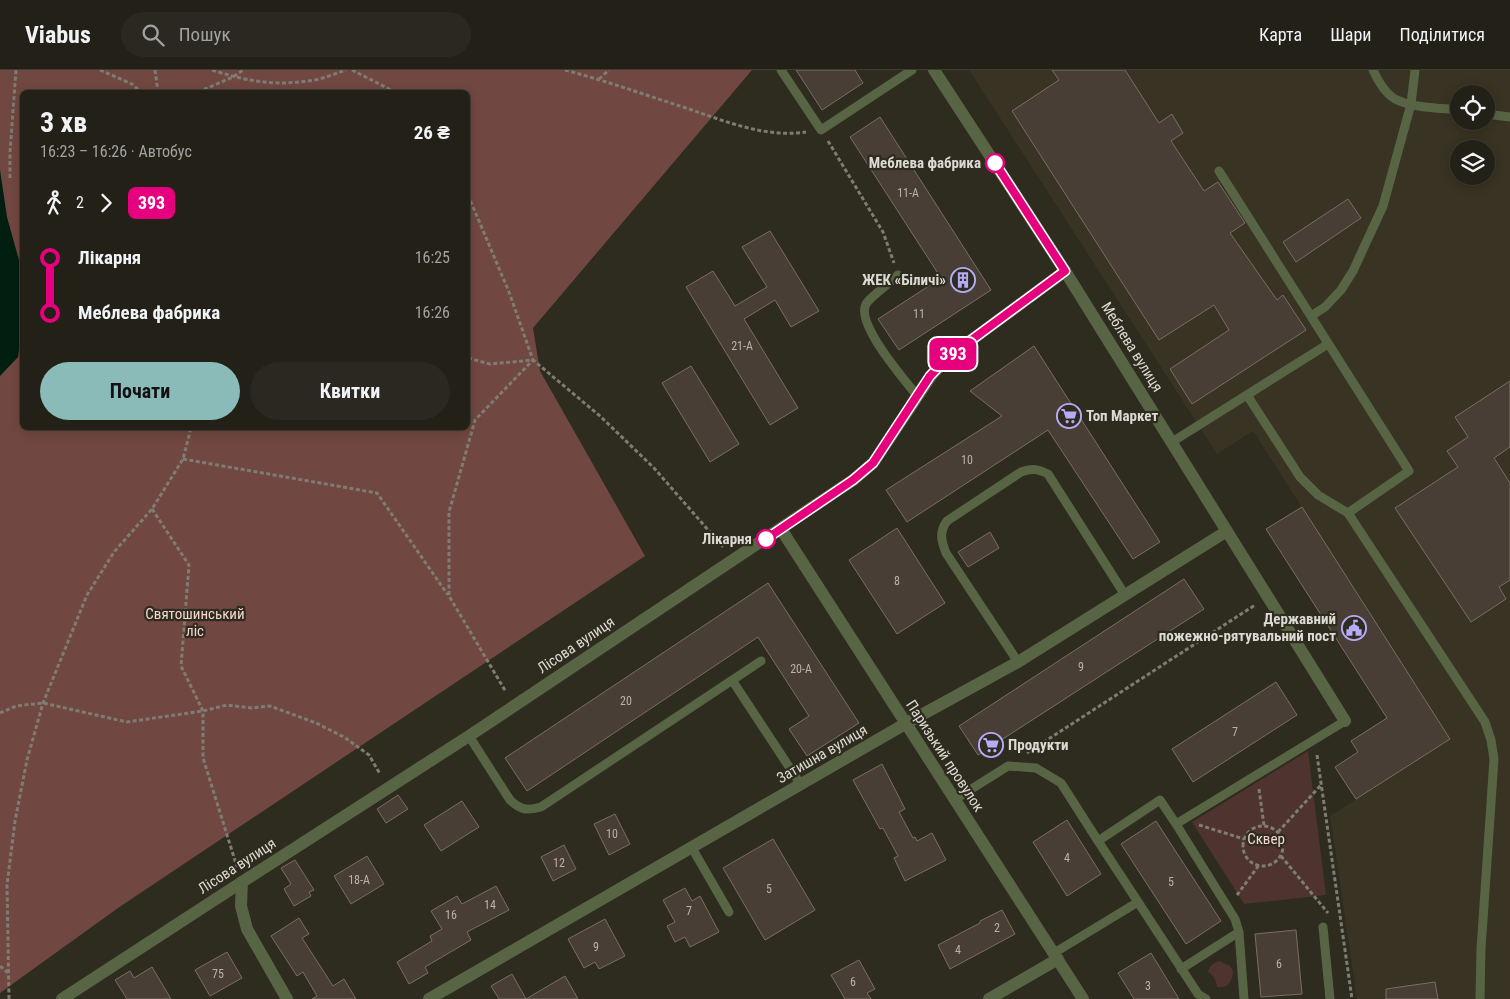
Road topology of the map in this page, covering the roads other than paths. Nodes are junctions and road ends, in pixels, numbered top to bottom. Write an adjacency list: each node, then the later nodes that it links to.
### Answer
1 (781, 70): 2 (lane)
2 (912, 70)
3 (934, 70): 11 (street, Меблева вулиця)
4 (1373, 70): 6 (lane)
5 (1415, 70): 6 (lane)
6 (1410, 104): 7 (lane); 13 (lane)
7 (1450, 109)
8 (1495, 115): 9 (lane)
9 (1510, 117)
10 (1219, 171): 13 (lane)
11 (1065, 271): 16 (street, Лісова вулиця); 17 (street, Меблева вулиця)
12 (898, 275): 16 (lane)
13 (1311, 316): 14 (lane)
14 (1328, 344): 15 (lane); 18 (lane)
15 (1247, 395): 17 (lane); 18 (lane)
16 (918, 397): 19 (street, Лісова вулиця)
17 (1172, 442): 20 (street, Меблева вулиця)
18 (1348, 513): 48 (lane)
19 (781, 529): 26 (street, Паризький провулок); 27 (street, Лісова вулиця)
20 (1227, 531): 21 (street, Затишна вулиця); 25 (street, Меблева вулиця)
21 (1125, 595): 23 (street, Затишна вулиця); 23 (lane)
22 (761, 661): 24 (lane)
23 (1018, 662): 26 (street, Затишна вулиця)
24 (732, 680): 27 (lane); 28 (lane)
25 (1345, 721): 30 (lane)
26 (905, 724): 28 (street, Затишна вулиця); 29 (street, Паризький провулок)
27 (469, 736): 33 (street, Лісова вулиця)
28 (802, 785): 32 (street, Затишна вулиця)
29 (954, 800): 31 (lane); 38 (street, Паризький провулок)
30 (1179, 822): 31 (lane); 37 (lane)
31 (1098, 841): 34 (lane)
32 (692, 848): 35 (lane); 42 (street, Затишна вулиця)
33 (242, 882): 40 (street, Лісова вулиця); 41 (street)
34 (1138, 902): 38 (lane); 39 (lane)
35 (729, 912)
36 (1322, 927): 47 (lane)
37 (1238, 932): 39 (lane); 46 (lane)
38 (1056, 956): 43 (street); 44 (street, Паризький провулок)
39 (1181, 968): 45 (lane)
40 (62, 999)
41 (287, 999)
42 (429, 999)
43 (989, 999)
44 (1083, 999)
45 (1206, 999)
46 (1244, 999)
47 (1330, 999)
48 (1480, 999)

